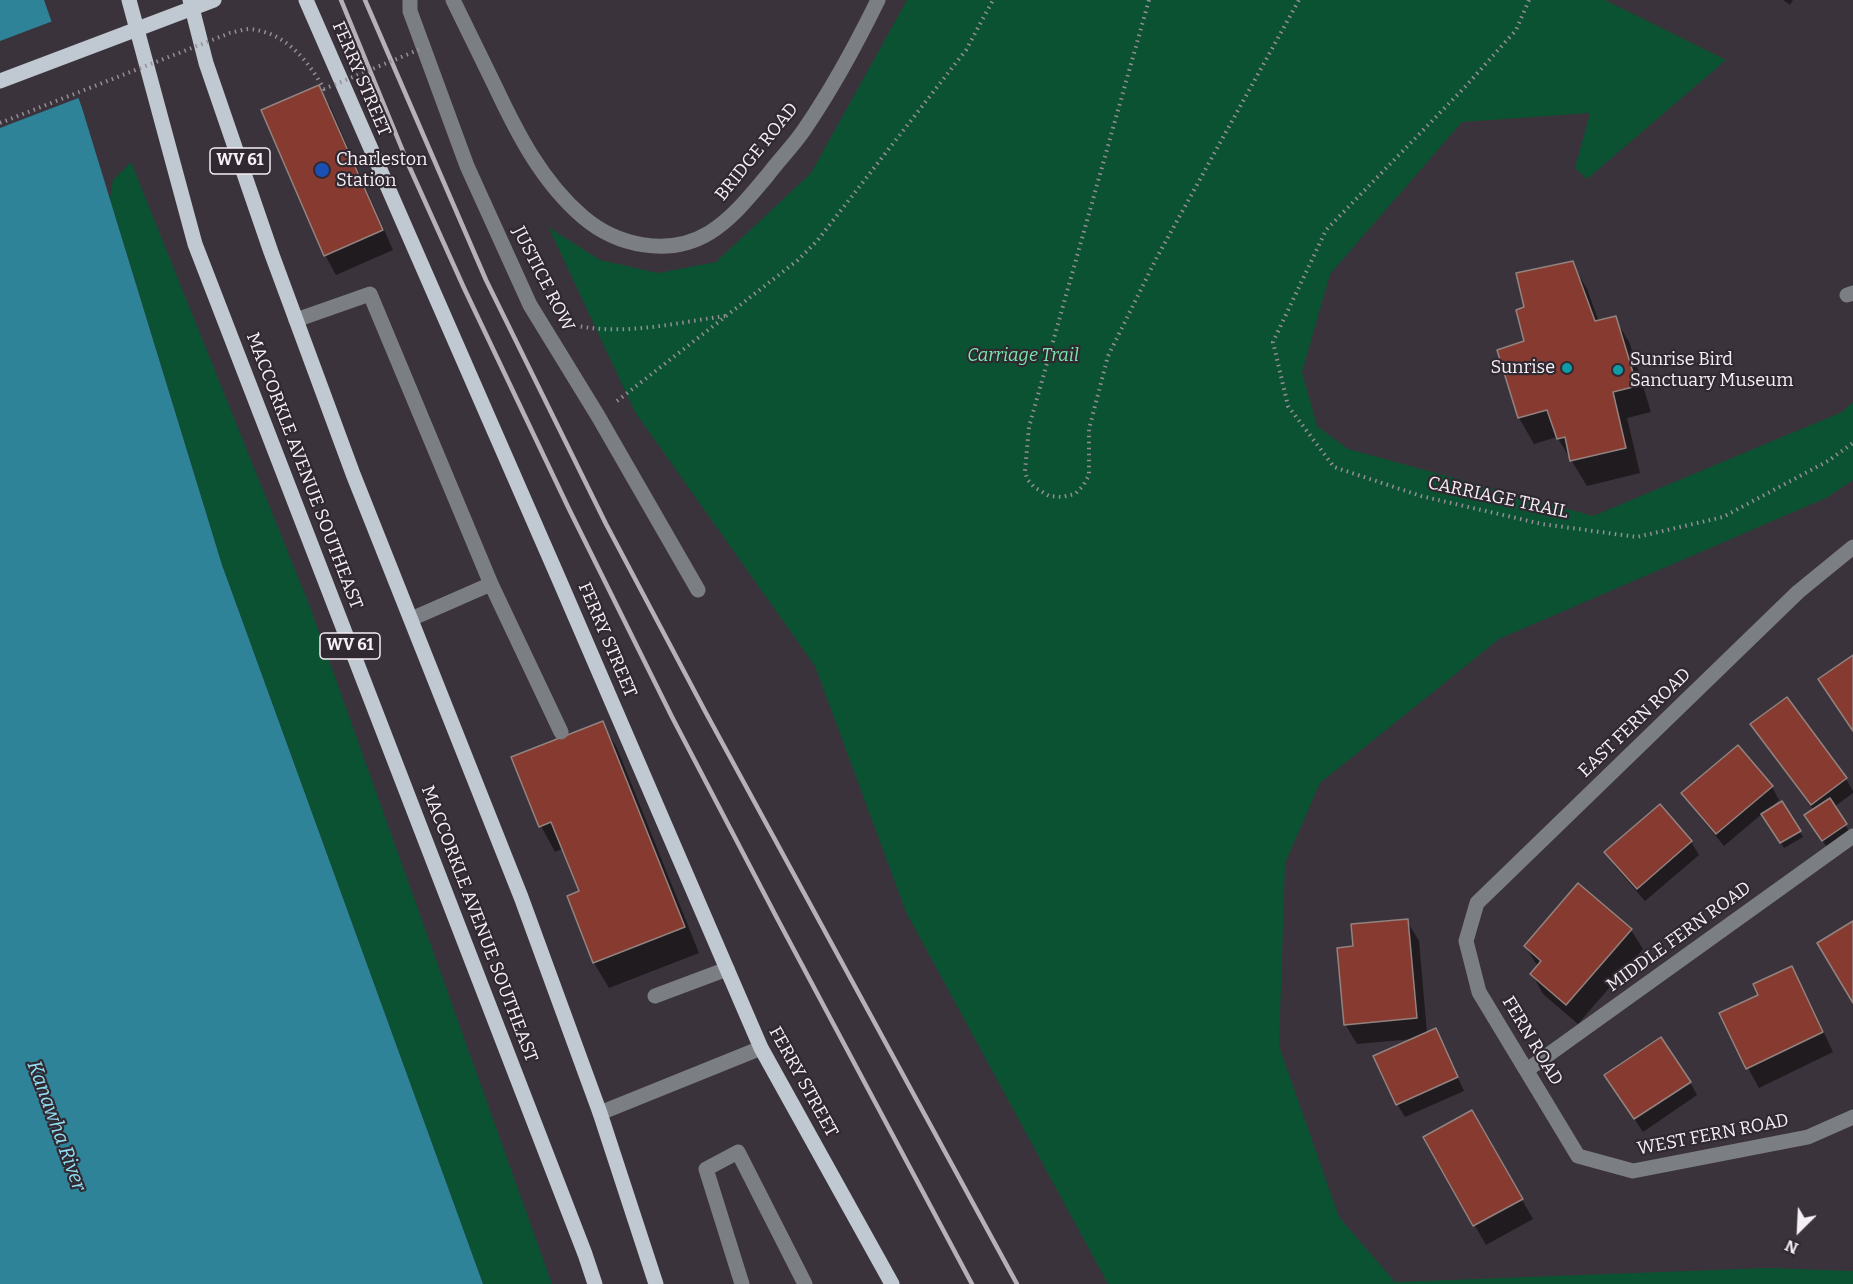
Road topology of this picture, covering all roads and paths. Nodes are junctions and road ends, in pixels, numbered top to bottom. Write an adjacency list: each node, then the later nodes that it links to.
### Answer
1 (129, 0): 35 (main road, MACCORKLE AVENUE SOUTHEAST / WV 61)
2 (190, 0): 18 (main road, WV 61)
3 (214, 0): 13 (main road, bridge)
4 (306, 0): 14 (main road, FERRY STREET)
5 (410, 0): 12 (street, JUSTICE ROW)
6 (453, 0): 7 (street, BRIDGE ROAD)
7 (878, 0)
8 (993, 0): 17 (path)
9 (1149, 0): 10 (path)
10 (1299, 0)
11 (1529, 0): 20 (path, CARRIAGE TRAIL)
12 (423, 48): 14 (path, bridge); 16 (street, JUSTICE ROW)
13 (0, 81)
14 (341, 82): 15 (path, bridge); 28 (main road, FERRY STREET)
15 (0, 123)
16 (534, 313): 17 (path); 19 (street, JUSTICE ROW)
17 (726, 316): 19 (path)
18 (296, 320): 22 (street); 24 (main road, WV 61)
19 (597, 416): 23 (street, JUSTICE ROW)
20 (1853, 443)
21 (1853, 547): 27 (street, EAST FERN ROAD)
22 (491, 584): 24 (street); 25 (street)
23 (698, 590)
24 (411, 619): 32 (main road, WV 61)
25 (561, 732)
26 (1853, 836): 31 (street, MIDDLE FERN ROAD)
27 (1466, 941): 31 (street, FERN ROAD)
28 (727, 969): 29 (street); 30 (main road, FERRY STREET)
29 (655, 996)
30 (761, 1048): 32 (street); 39 (main road, FERRY STREET)
31 (1527, 1070): 34 (street, FERN ROAD)
32 (600, 1113): 36 (main road, WV 61)
33 (1853, 1117): 34 (street, WEST FERN ROAD)
34 (1578, 1156)
35 (595, 1284)
36 (656, 1284)
37 (742, 1284): 38 (street)
38 (805, 1284)
39 (892, 1284)

